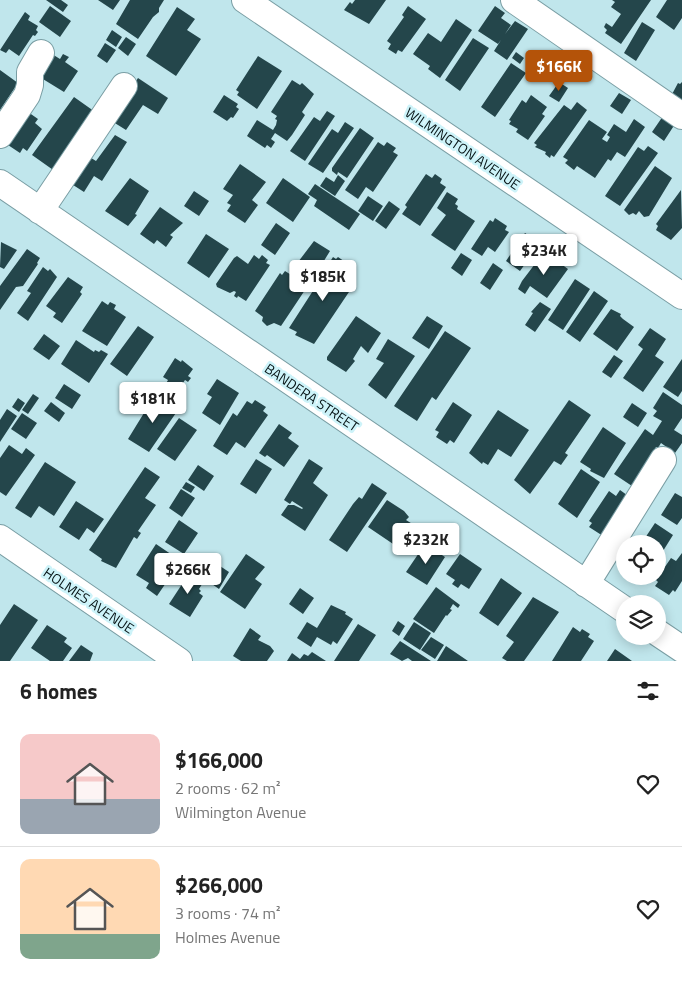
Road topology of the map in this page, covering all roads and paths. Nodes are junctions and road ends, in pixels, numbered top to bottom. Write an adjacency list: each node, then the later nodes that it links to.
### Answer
1 (514, 0): 5 (street)
2 (254, 2): 9 (street, WILMINGTON AVENUE)
3 (41, 53): 6 (street)
4 (124, 86): 8 (street)
5 (682, 116)
6 (0, 134)
7 (0, 183): 8 (street, BANDERA STREET)
8 (40, 211): 12 (street, BANDERA STREET)
9 (682, 296)
10 (663, 460): 12 (street)
11 (0, 538): 16 (street, HOLMES AVENUE)
12 (586, 584): 13 (street, BANDERA STREET)
13 (616, 604)
14 (666, 639): 15 (street)
15 (682, 650)
16 (179, 661)

